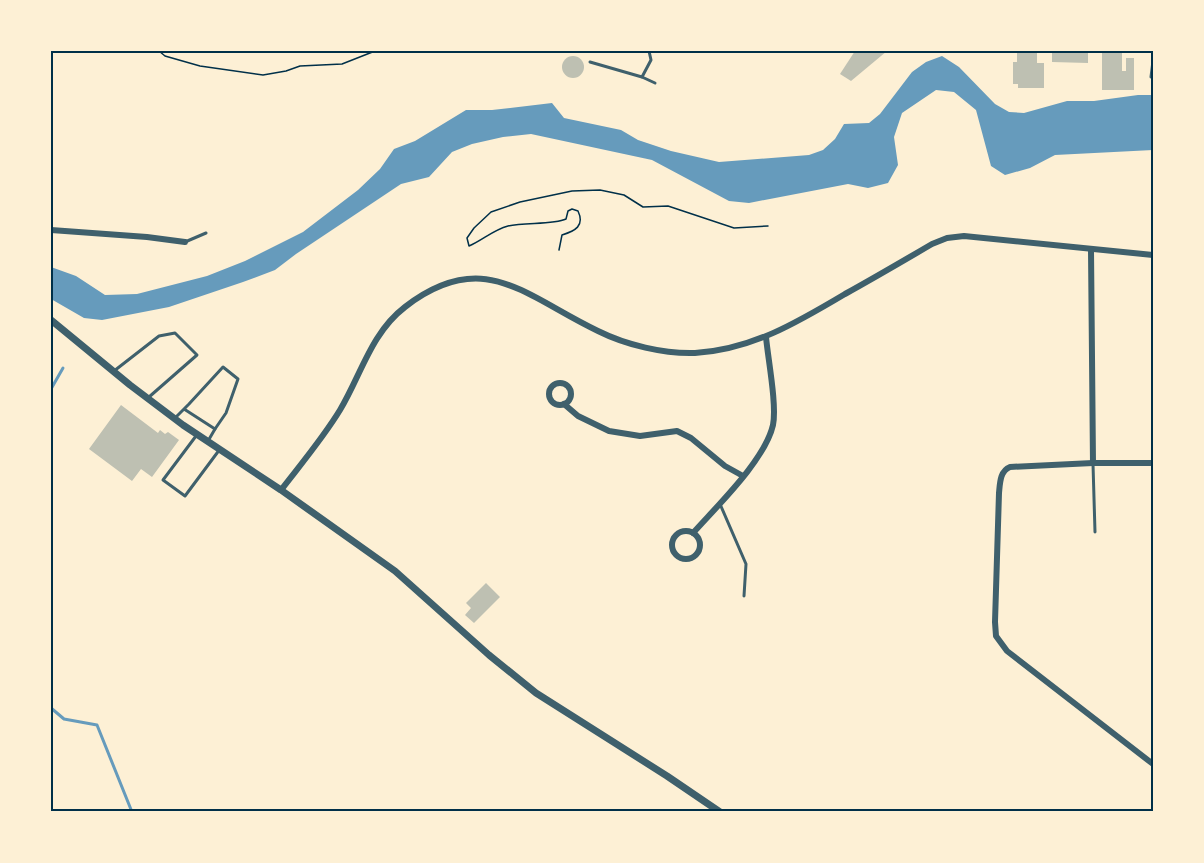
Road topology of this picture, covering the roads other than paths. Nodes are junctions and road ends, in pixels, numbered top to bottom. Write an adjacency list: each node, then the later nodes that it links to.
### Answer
1 (648, 51): 5 (lane)
2 (1153, 61): 4 (lane)
3 (591, 63): 5 (lane)
4 (1151, 77)
5 (642, 78): 6 (lane)
6 (655, 83)
7 (51, 230): 9 (street)
8 (206, 233): 9 (lane)
9 (185, 242)
10 (1091, 250): 11 (street); 13 (street); 23 (street)
11 (1153, 255)
12 (51, 320): 14 (street)
13 (766, 337): 25 (street); 26 (street)
14 (114, 372): 15 (street); 15 (lane)
15 (147, 398): 18 (street)
16 (564, 404): 25 (street)
17 (184, 409): 18 (lane); 19 (lane); 19 (lane)
18 (175, 419): 20 (street)
19 (215, 429): 21 (lane)
20 (198, 434): 21 (street); 22 (lane)
21 (208, 441): 22 (street)
22 (220, 449): 26 (street)
23 (1093, 462): 24 (street); 28 (lane); 31 (street)
24 (1153, 463)
25 (743, 476): 27 (street)
26 (281, 490): 32 (street)
27 (720, 502): 29 (street); 30 (lane)
28 (1095, 531)
29 (693, 533): 29 (street)
30 (744, 596)
31 (1153, 764)
32 (720, 812)

